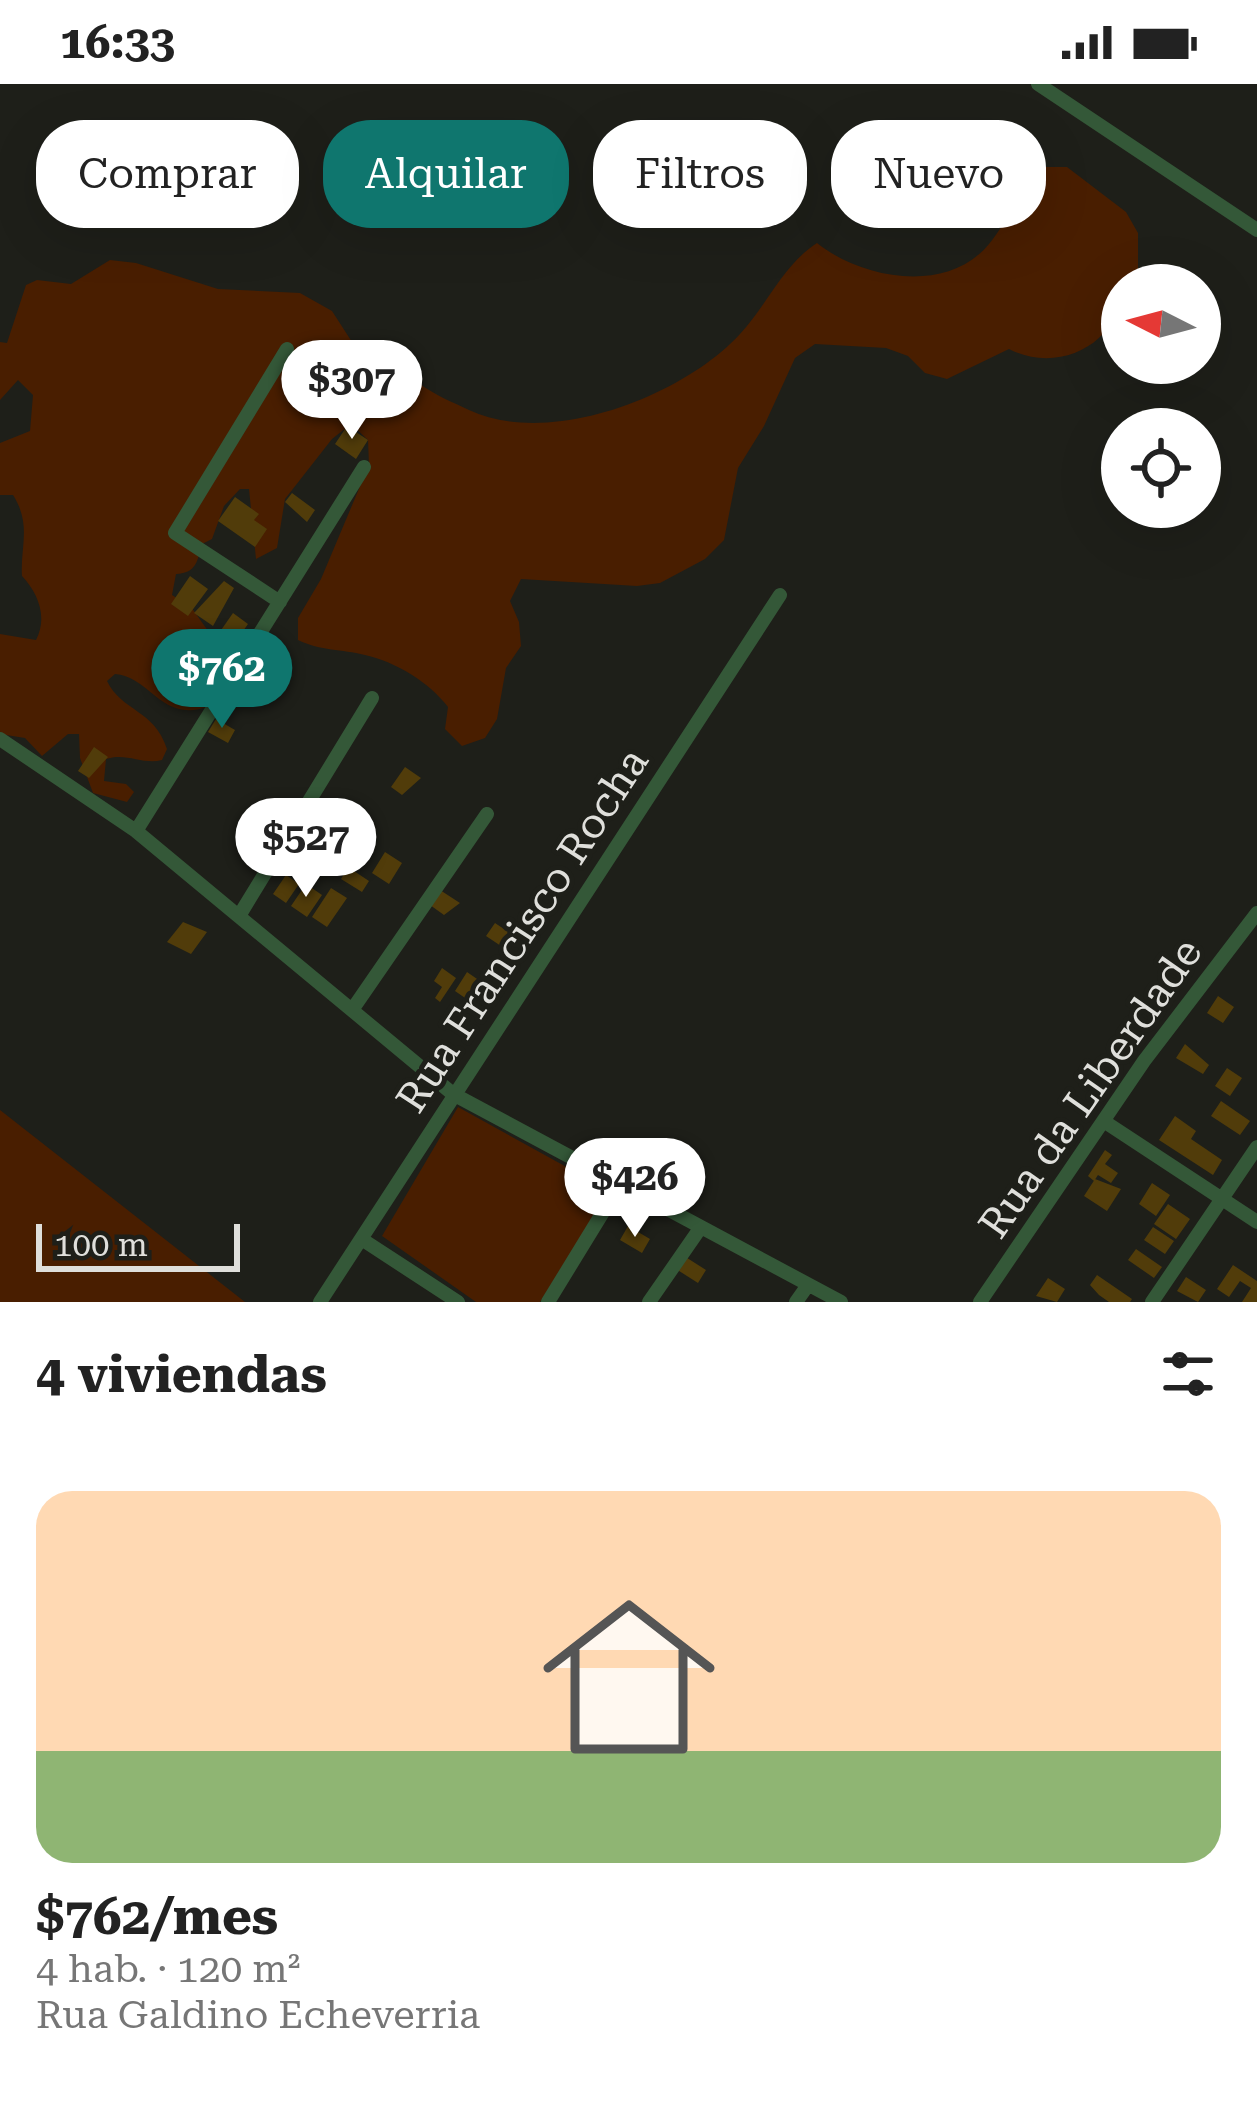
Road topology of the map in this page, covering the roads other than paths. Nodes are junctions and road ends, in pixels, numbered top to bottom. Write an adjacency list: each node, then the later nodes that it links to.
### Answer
1 (1038, 84): 2 (street)
2 (1257, 230)
3 (287, 349): 6 (street)
4 (364, 466): 6 (street)
5 (780, 595): 14 (street, Rua Francisco Rocha)
6 (280, 602): 10 (street)
7 (372, 698): 12 (street)
8 (0, 739): 10 (street)
9 (487, 814): 13 (street)
10 (136, 831): 12 (street)
11 (1257, 914): 15 (street, Rua da Liberdade)
12 (238, 916): 13 (street)
13 (352, 1010): 14 (street)
14 (453, 1094): 17 (street); 21 (street, Rua Francisco Rocha)
15 (1105, 1122): 18 (street); 29 (street, Rua da Liberdade)
16 (1257, 1147): 18 (street)
17 (619, 1186): 20 (street); 25 (street)
18 (1222, 1198): 19 (street); 30 (street)
19 (1257, 1222)
20 (700, 1227): 22 (street); 26 (street)
21 (362, 1240): 23 (street, Rua Francisco Rocha); 24 (street)
22 (808, 1285): 27 (street); 28 (street)
23 (320, 1302)
24 (458, 1302)
25 (548, 1302)
26 (649, 1302)
27 (796, 1302)
28 (841, 1302)
29 (980, 1302)
30 (1152, 1302)

